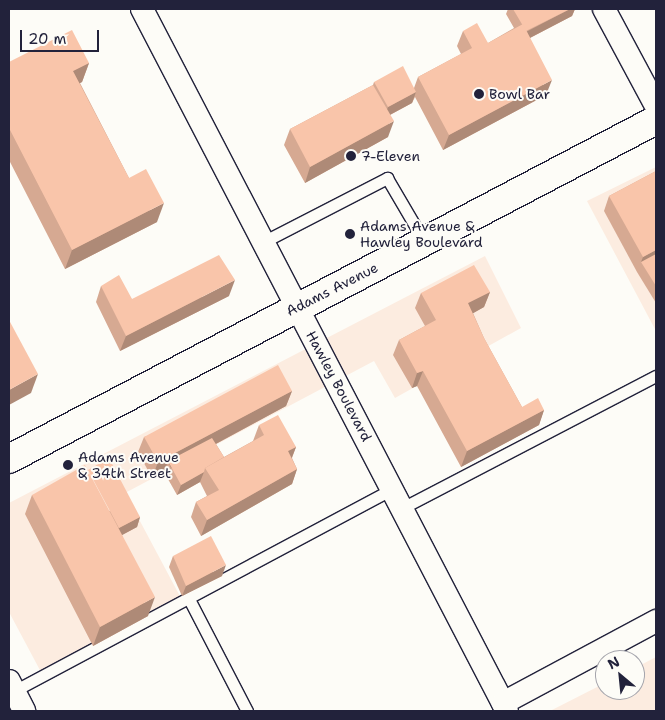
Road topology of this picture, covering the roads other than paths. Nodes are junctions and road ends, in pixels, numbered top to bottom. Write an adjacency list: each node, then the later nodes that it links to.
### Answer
1 (142, 9): 6 (street, Hawley Boulevard)
2 (604, 9): 3 (street)
3 (656, 106)
4 (656, 120): 5 (main road, Adams Avenue)
5 (424, 241): 6 (lane); 7 (main road, Adams Avenue)
6 (263, 242): 7 (street, Hawley Boulevard)
7 (296, 307): 9 (main road, Adams Avenue); 10 (street, Hawley Boulevard)
8 (656, 376): 10 (lane)
9 (9, 459)
10 (398, 498): 11 (lane); 14 (street, Hawley Boulevard)
11 (189, 599): 13 (lane); 16 (lane)
12 (656, 621): 14 (street)
13 (10, 688): 15 (street)
14 (505, 707)
15 (24, 711)
16 (247, 711)

